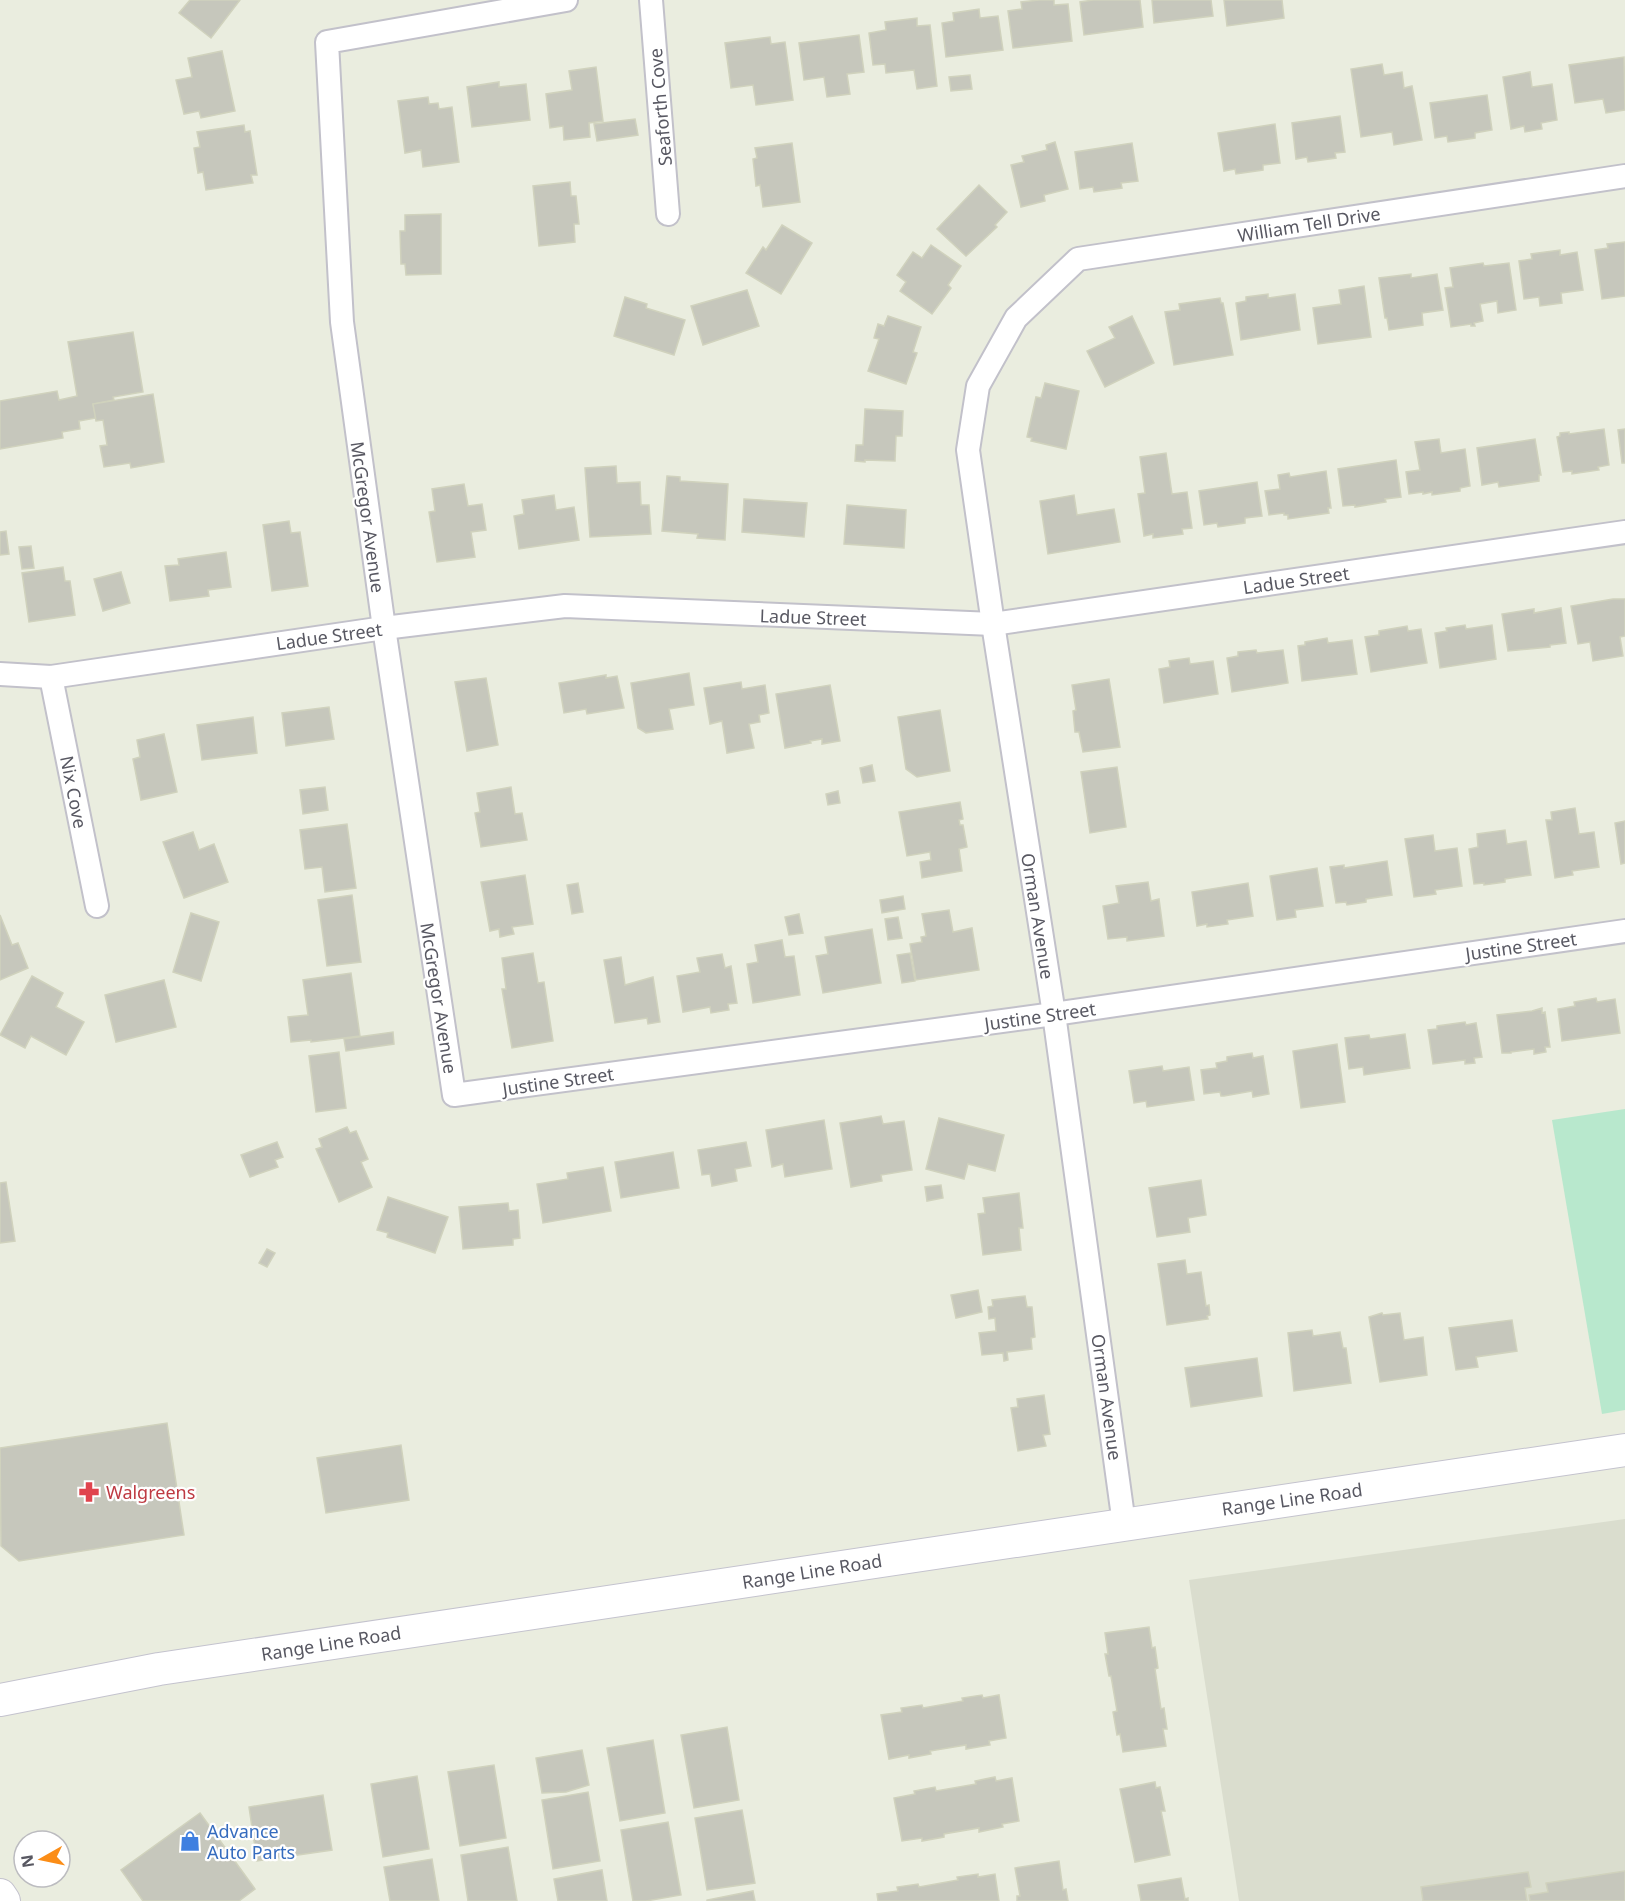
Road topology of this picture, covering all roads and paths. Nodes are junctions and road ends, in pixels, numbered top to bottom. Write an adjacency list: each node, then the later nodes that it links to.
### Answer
1 (566, 0): 8 (street, McGregor Avenue)
2 (651, 0): 4 (street, Seaforth Cove)
3 (1625, 176): 5 (street, William Tell Drive)
4 (669, 214)
5 (1016, 318): 7 (street, Orman Avenue)
6 (1625, 532): 7 (street, Ladue Street)
7 (993, 624): 8 (street, Ladue Street); 13 (street, Orman Avenue)
8 (384, 628): 10 (street, Ladue Street); 14 (street, McGregor Avenue)
9 (0, 674): 10 (street, Ladue Street)
10 (51, 677): 11 (street, Nix Cove)
11 (97, 906)
12 (1625, 931): 13 (street, Justine Street)
13 (1054, 1014): 14 (street, Justine Street); 16 (street, Orman Avenue)
14 (454, 1095)
15 (1625, 1449): 16 (main road, Range Line Road)
16 (1124, 1524): 17 (main road, Range Line Road)
17 (0, 1700)
18 (0, 1895): 19 (main road)
19 (4, 1901)

